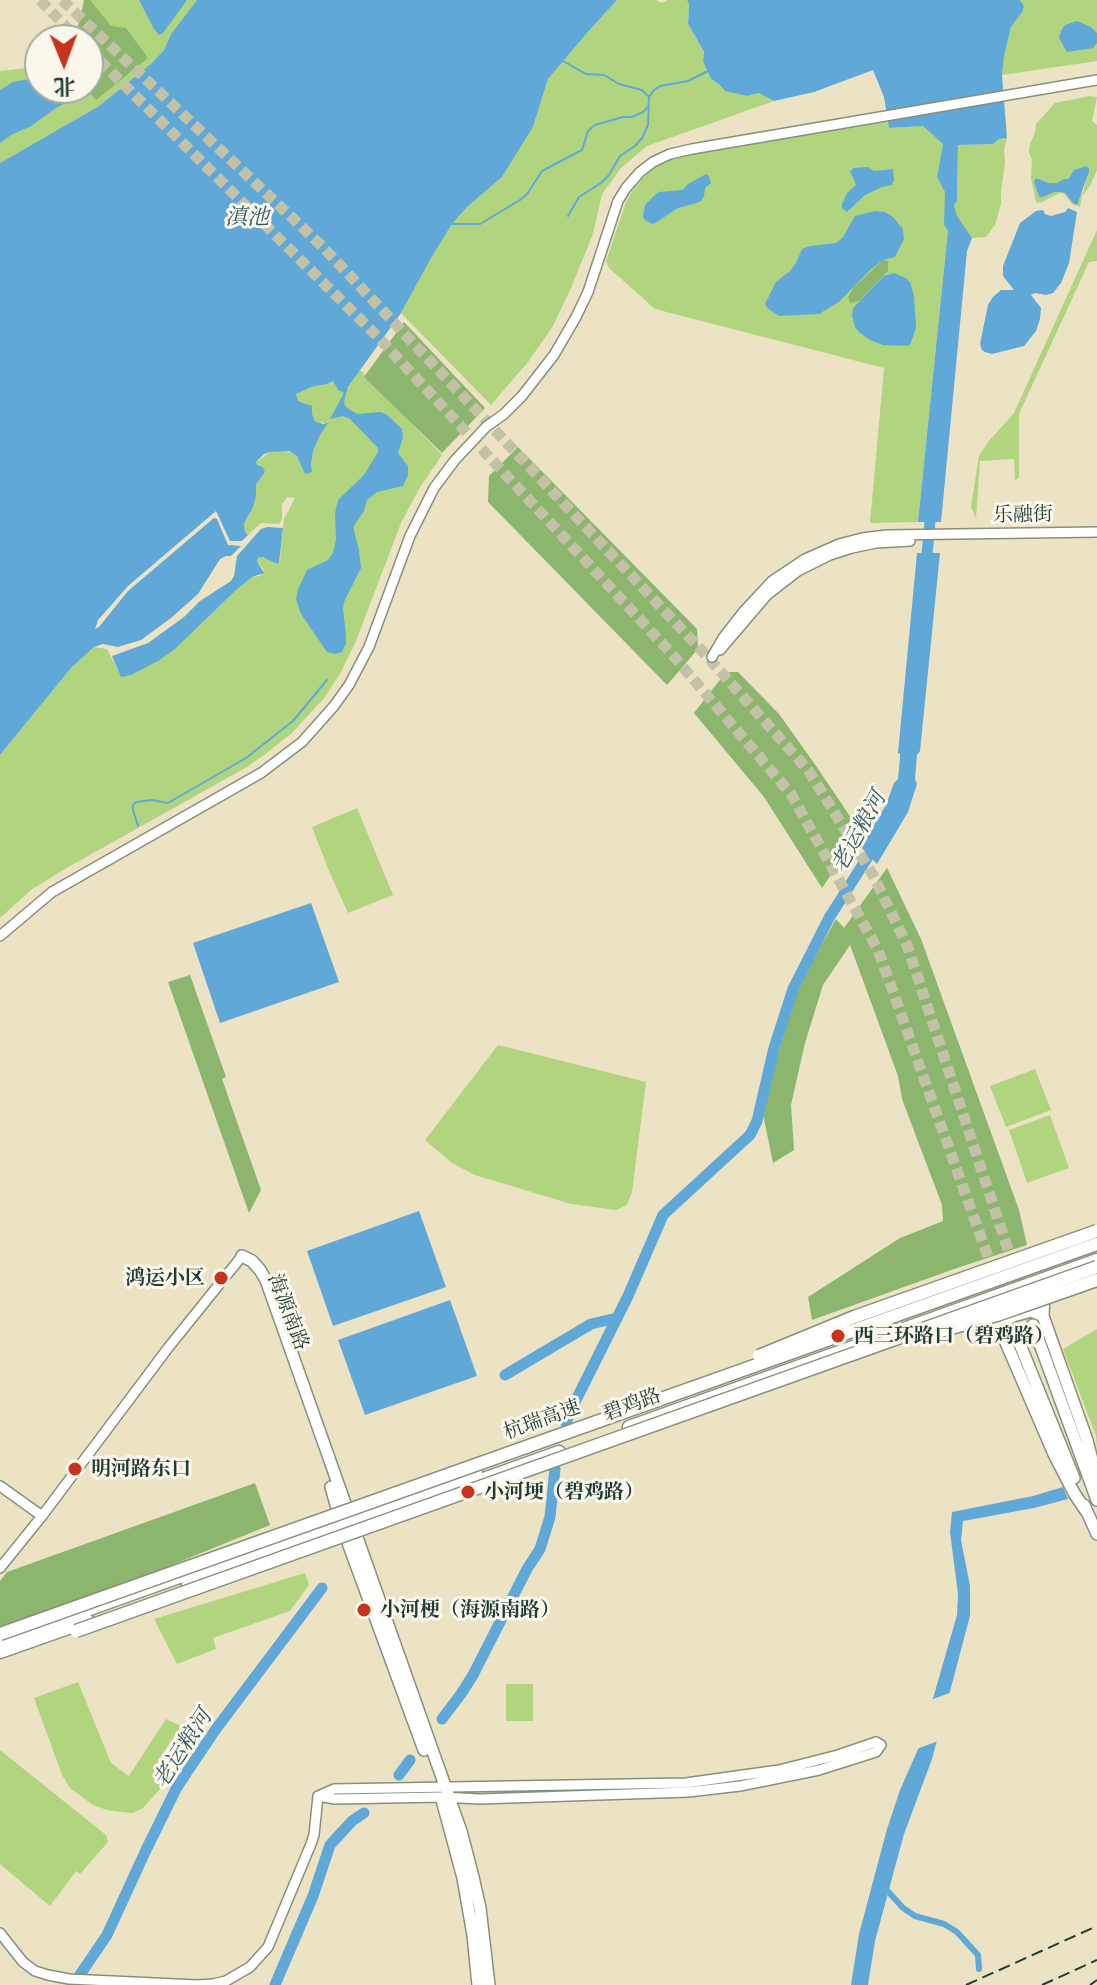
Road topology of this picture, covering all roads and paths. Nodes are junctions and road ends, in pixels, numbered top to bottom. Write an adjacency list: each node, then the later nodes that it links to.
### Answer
1 (1097, 80): 4 (street)
2 (1097, 535): 3 (street, 乐融街)
3 (912, 538): 3 (street)
4 (0, 936)
5 (1097, 1231): 19 (highway, bridge)
6 (1097, 1246): 12 (highway, 碧鸡路); 19 (highway, 杭瑞高速, bridge)
7 (242, 1256): 24 (street); 25 (main road, 海源南路)
8 (1097, 1260): 10 (highway, 碧鸡路)
9 (1097, 1267): 18 (highway, bridge)
10 (1049, 1277): 12 (highway, 碧鸡路); 14 (main road)
11 (1097, 1280): 18 (highway, bridge)
12 (1010, 1288): 13 (highway, 碧鸡路); 14 (main road); 16 (main road); 25 (highway, 碧鸡路)
13 (963, 1308): 16 (main road); 25 (highway, 碧鸡路)
14 (1043, 1316): 16 (main road); 20 (main road)
15 (1033, 1325): 22 (main road)
16 (1001, 1331): 23 (main road)
17 (1015, 1332): 23 (main road)
18 (823, 1365): 30 (highway, bridge)
19 (577, 1429): 28 (highway, 杭瑞高速, bridge)
20 (1097, 1480)
21 (0, 1486): 24 (street)
22 (1097, 1500)
23 (1086, 1511): 26 (main road)
24 (42, 1516): 27 (street)
25 (347, 1523): 29 (highway, 碧鸡路); 30 (highway, 碧鸡路); 31 (main road, 海源南路)
26 (1097, 1534)
27 (0, 1568)
28 (0, 1634)
29 (0, 1641)
30 (0, 1657)
31 (443, 1792): 31 (street); 32 (street); 33 (main road, 海源南路); 34 (main road, 海源南路)
32 (0, 1933)
33 (478, 1985)
34 (489, 1985)

